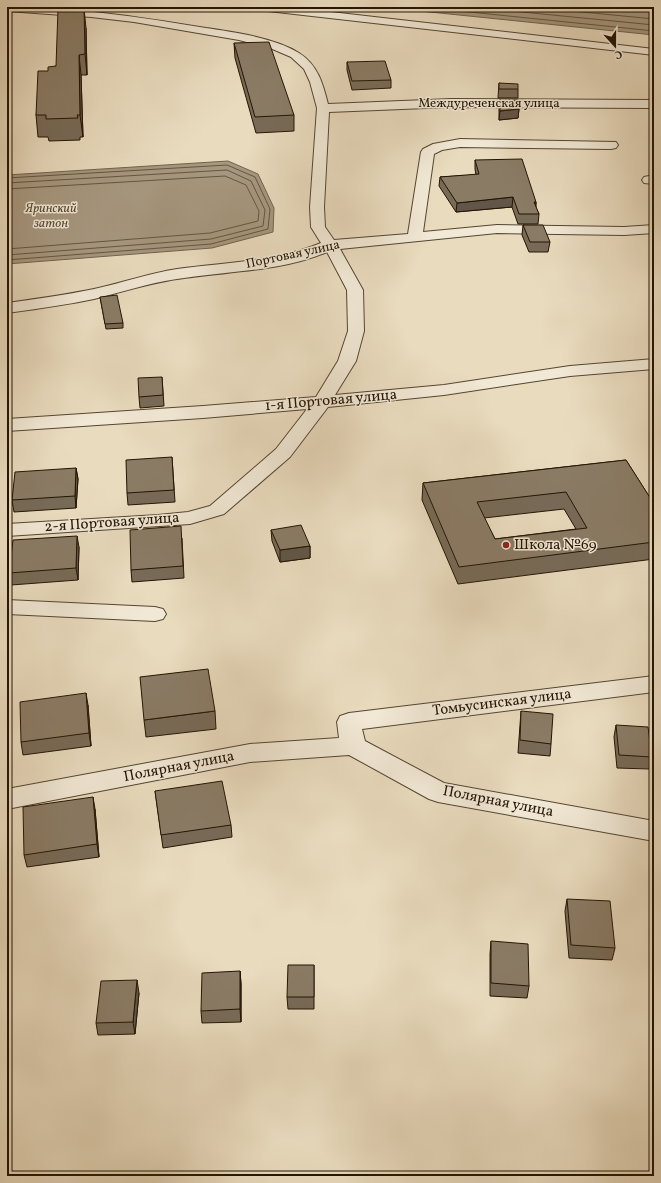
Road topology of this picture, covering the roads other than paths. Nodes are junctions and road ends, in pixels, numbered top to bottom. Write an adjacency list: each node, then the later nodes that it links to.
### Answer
1 (259, 7): 3 (street)
2 (7, 8): 5 (street)
3 (654, 52)
4 (654, 104): 5 (street, Междуреченская улица)
5 (323, 108): 9 (street)
6 (611, 145): 8 (street)
7 (654, 229): 8 (street, Портовая улица)
8 (415, 238): 9 (street, Портовая улица)
9 (329, 245): 10 (street, Портовая улица); 12 (street)
10 (7, 308)
11 (654, 364): 12 (street, 1-я Портовая улица)
12 (322, 402): 13 (street, 1-я Портовая улица); 14 (street, 2-я Портовая улица)
13 (7, 425)
14 (7, 530)
15 (7, 607): 16 (street)
16 (155, 614)
17 (654, 684): 18 (street, Томьусинская улица)
18 (351, 734): 19 (street, Полярная улица); 20 (street, Полярная улица)
19 (7, 799)
20 (654, 831)

